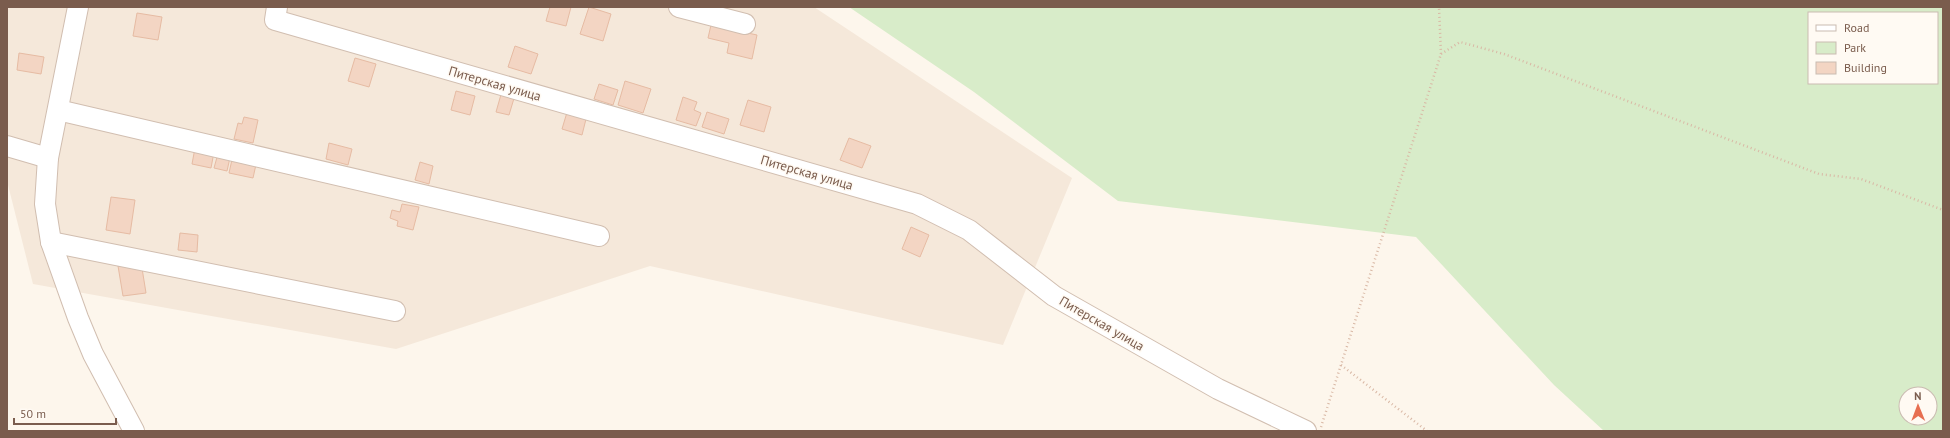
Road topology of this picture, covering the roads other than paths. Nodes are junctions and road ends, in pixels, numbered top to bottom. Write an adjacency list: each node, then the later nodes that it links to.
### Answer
1 (78, 7): 5 (street)
2 (277, 7): 12 (street, Питерская улица)
3 (679, 7): 4 (street)
4 (745, 24)
5 (58, 110): 7 (street); 8 (street)
6 (7, 146): 7 (street)
7 (48, 158): 9 (street)
8 (600, 236)
9 (51, 242): 10 (street); 11 (street)
10 (395, 311)
11 (134, 431)
12 (1306, 431)

